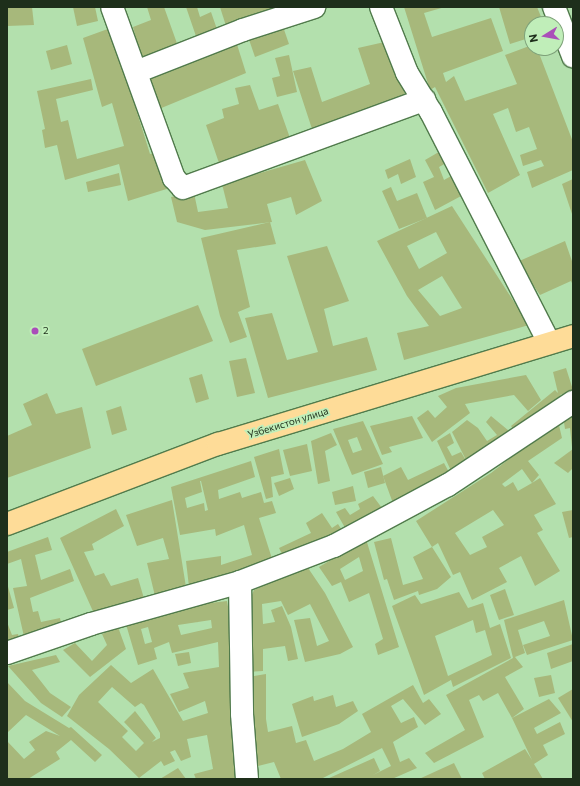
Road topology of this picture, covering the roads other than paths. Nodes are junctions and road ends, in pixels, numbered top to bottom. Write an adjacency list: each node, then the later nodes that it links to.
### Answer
1 (112, 7): 6 (street)
2 (314, 7): 6 (street)
3 (381, 7): 7 (street)
4 (554, 7): 5 (street)
5 (573, 56)
6 (136, 72): 7 (street)
7 (424, 100): 9 (street)
8 (573, 336): 9 (main road, Узбекистон улица)
9 (549, 343): 11 (main road, Узбекистон улица)
10 (573, 402): 12 (street)
11 (7, 524)
12 (240, 582): 13 (street); 14 (street)
13 (7, 653)
14 (247, 779)

